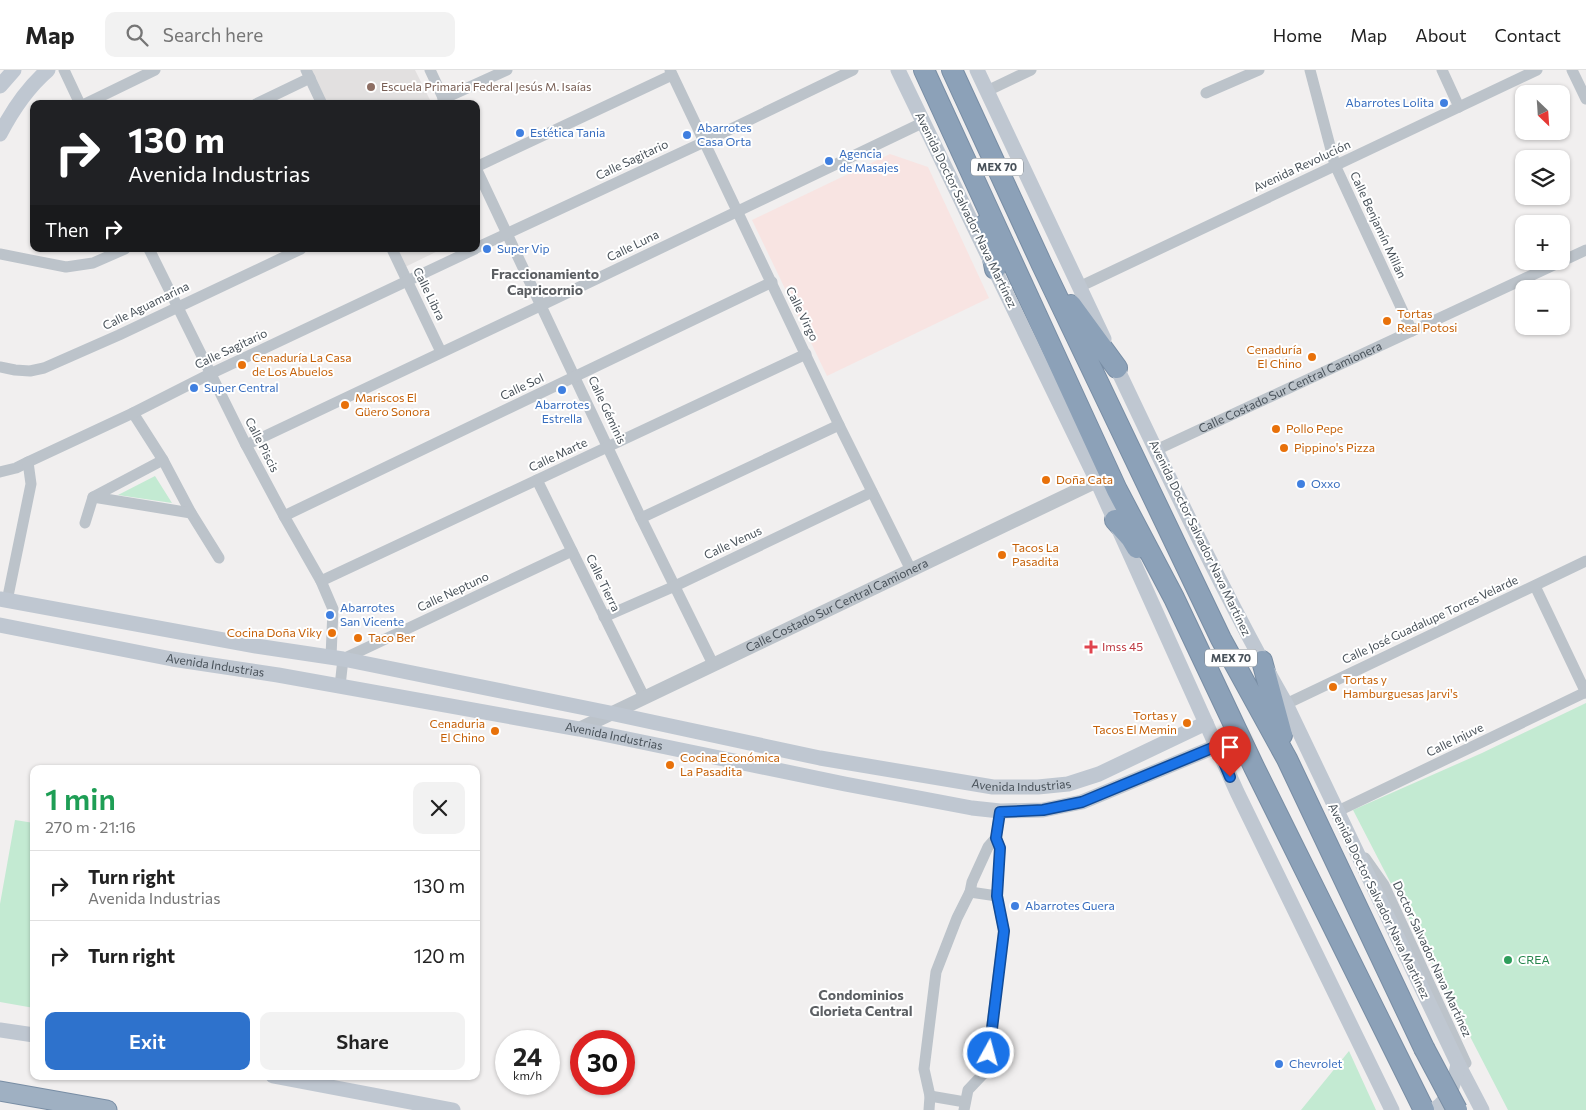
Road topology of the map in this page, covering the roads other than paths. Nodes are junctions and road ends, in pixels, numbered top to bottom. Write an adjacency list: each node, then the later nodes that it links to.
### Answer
1 (14, 70): 21 (main road)
2 (48, 70): 33 (main road)
3 (64, 70): 25 (street)
4 (155, 70): 26 (street)
5 (430, 70): 29 (street)
6 (507, 70): 30 (street)
7 (853, 70): 34 (street, Calle Sagitario)
8 (898, 70): 32 (main road, Avenida Doctor Salvador Nava Martínez)
9 (917, 70): 49 (highway)
10 (924, 70): 86 (highway, Avenida Doctor Salvador Nava Martínez / MEX 70)
11 (952, 70): 48 (highway, Avenida Doctor Salvador Nava Martínez / MEX 70)
12 (977, 70): 22 (main road, Avenida Doctor Salvador Nava Martínez)
13 (1031, 70): 22 (street)
14 (1259, 70): 23 (street)
15 (1310, 70): 36 (street, Calle Benjamín Millán)
16 (1442, 70): 31 (street)
17 (1537, 70): 31 (street, Avenida Revolución)
18 (1572, 70): 24 (street)
19 (671, 72): 34 (street, Calle Virgo); 35 (street)
20 (308, 74): 27 (street); 28 (street)
21 (0, 86)
22 (987, 91): 52 (main road, Avenida Doctor Salvador Nava Martínez)
23 (1206, 93)
24 (1586, 99)
25 (78, 100)
26 (93, 100)
27 (263, 100)
28 (320, 100)
29 (445, 100)
30 (447, 100)
31 (1459, 107): 36 (street, Avenida Revolución)
32 (922, 123): 38 (street, Calle Luna); 49 (main road, Avenida Doctor Salvador Nava Martínez)
33 (0, 134)
34 (704, 142): 38 (street, Calle Virgo); 39 (street, Calle Sagitario)
35 (480, 165)
36 (1335, 165): 52 (street, Avenida Revolución); 55 (street, Calle Benjamín Millán)
37 (480, 176): 39 (street, Calle Géminis)
38 (738, 211): 51 (street, Calle Virgo); 54 (street, Calle Luna)
39 (507, 233): 40 (street, Calle Sagitario); 54 (street, Calle Géminis)
40 (480, 246)
41 (1586, 250): 55 (street, Calle Costado Sur Central Camionera)
42 (118, 252): 47 (street)
43 (150, 252): 53 (street, Calle Piscis)
44 (294, 252): 53 (street, Calle Aguamarina)
45 (393, 252): 50 (street, Calle Libra)
46 (467, 252): 50 (street, Calle Sagitario)
47 (0, 254)
48 (1042, 265): 59 (highway); 103 (highway, Avenida Doctor Salvador Nava Martínez / MEX 70)
49 (995, 269): 71 (main road, Avenida Doctor Salvador Nava Martínez)
50 (407, 281): 56 (street, Calle Libra); 60 (street, Calle Sagitario)
51 (772, 282): 57 (street, Calle Virgo); 61 (street, Calle Sol)
52 (1079, 286): 59 (main road, Avenida Doctor Salvador Nava Martínez)
53 (177, 306): 58 (street, Calle Aguamarina); 60 (street, Calle Piscis)
54 (542, 306): 56 (street, Calle Luna); 61 (street, Calle Géminis)
55 (1412, 331): 66 (street, Calle Costado Sur Central Camionera)
56 (441, 352): 64 (street, Calle Luna)
57 (806, 354): 63 (street, Calle Virgo); 65 (street, Calle Marte)
58 (0, 367)
59 (1117, 368): 66 (main road, Avenida Doctor Salvador Nava Martínez)
60 (210, 374): 62 (street, Calle Sagitario); 64 (street, Calle Piscis)
61 (576, 377): 65 (street, Calle Géminis); 75 (street, Calle Sol)
62 (133, 413): 67 (street); 68 (street, Calle Sagitario)
63 (839, 425): 72 (street, Calle Virgo); 76 (street)
64 (246, 445): 75 (street, Calle Piscis)
65 (609, 447): 70 (street, Calle Marte); 76 (street, Calle Géminis)
66 (1156, 450): 91 (main road, Avenida Doctor Salvador Nava Martínez)
67 (163, 460): 73 (street); 74 (street)
68 (28, 462): 69 (street, Calle Sagitario); 87 (street)
69 (0, 472)
70 (537, 480): 79 (street, Calle Tierra); 83 (street, Calle Marte)
71 (1097, 481): 77 (main road, Avenida Doctor Salvador Nava Martínez); 82 (street, Calle Costado Sur Central Camionera)
72 (872, 492): 82 (street, Calle Virgo); 84 (street, Calle Venus)
73 (93, 497): 74 (street); 78 (street)
74 (191, 513): 80 (street)
75 (284, 516): 83 (street, Calle Piscis)
76 (641, 518): 84 (street, Calle Géminis)
77 (1114, 520): 86 (highway); 100 (main road, Avenida Doctor Salvador Nava Martínez)
78 (85, 523)
79 (572, 551): 88 (street, Calle Tierra); 90 (street, Calle Neptuno)
80 (219, 558)
81 (1586, 561): 85 (street, Calle José Guadalupe Torres Velarde)
82 (911, 570): 92 (street, Calle Costado Sur Central Camionera)
83 (321, 582): 90 (street, Calle Piscis)
84 (675, 586): 88 (street, Calle Venus); 92 (street, Calle Géminis)
85 (1534, 586): 94 (street); 97 (street, Calle José Guadalupe Torres Velarde)
86 (1174, 598): 122 (highway, Avenida Doctor Salvador Nava Martínez / MEX 70)
87 (4, 600): 90 (main road, Avenida Industrias)
88 (604, 617): 95 (street, Calle Tierra)
89 (0, 625): 93 (main road, Avenida Industrias)
90 (337, 658): 93 (street); 96 (main road, Avenida Industrias)
91 (1262, 661): 97 (main road, Avenida Doctor Salvador Nava Martínez); 103 (highway)
92 (713, 664): 95 (street, Calle Costado Sur Central Camionera)
93 (340, 686): 99 (main road, Avenida Industrias)
94 (1586, 693): 107 (street, Calle Injuve)
95 (644, 697): 98 (street, Calle Costado Sur Central Camionera)
96 (552, 702): 98 (main road, Avenida Industrias); 99 (main road)
97 (1286, 704): 107 (main road, Avenida Doctor Salvador Nava Martínez)
98 (610, 713): 101 (street, Calle Costado Sur Central Camionera); 104 (main road, Avenida Industrias)
99 (546, 723): 101 (main road, Avenida Industrias)
100 (1206, 723): 102 (main road, Avenida Doctor Salvador Nava Martínez); 104 (main road, Avenida Industrias)
101 (579, 729): 105 (main road, Avenida Industrias)
102 (1217, 746): 106 (main road, Avenida Industrias); 121 (main road, Avenida Doctor Salvador Nava Martínez)
103 (1287, 759): 124 (highway, Avenida Doctor Salvador Nava Martínez / MEX 70, bridge)
104 (884, 770): 105 (main road)
105 (828, 780): 106 (main road, Avenida Industrias)
106 (1000, 812): 108 (street)
107 (1339, 818): 113 (main road, Avenida Doctor Salvador Nava Martínez)
108 (996, 838): 109 (street); 110 (street)
109 (970, 892): 110 (street); 116 (street)
110 (997, 896): 117 (street)
111 (0, 1030): 112 (main road)
112 (30, 1034)
113 (1461, 1062): 123 (main road); 125 (main road, Avenida Doctor Salvador Nava Martínez); 126 (street)
114 (295, 1080): 119 (main road)
115 (0, 1091): 118 (highway)
116 (930, 1096): 117 (street); 120 (street)
117 (965, 1106)
118 (107, 1110)
119 (453, 1110)
120 (929, 1110)
121 (1392, 1110)
122 (1424, 1110)
123 (1434, 1110)
124 (1457, 1110)
125 (1482, 1110)
126 (1487, 1110)

